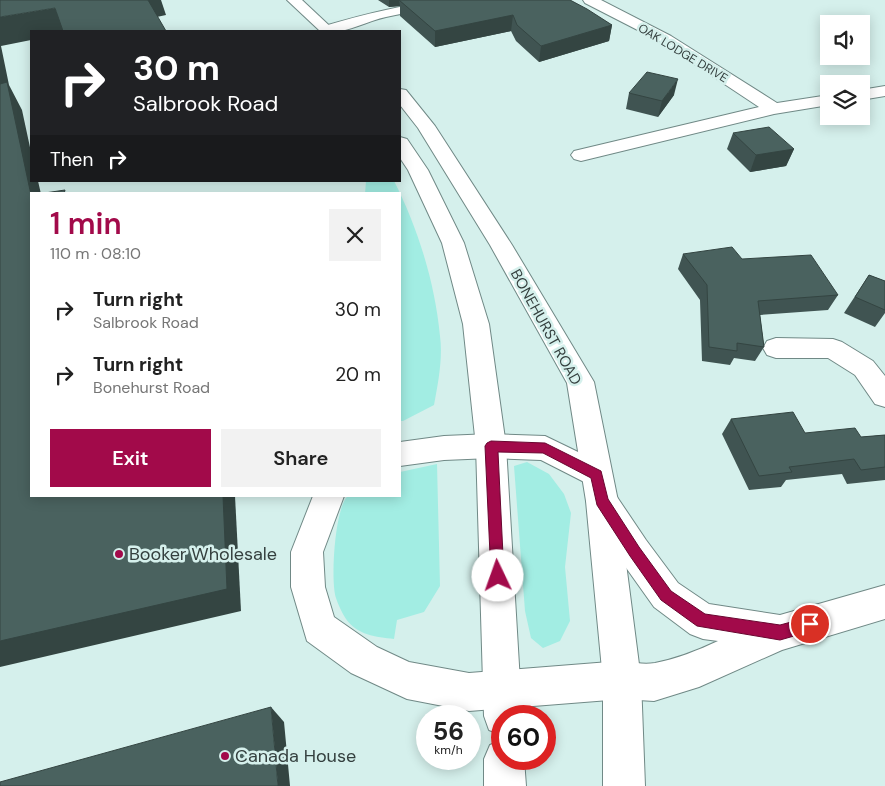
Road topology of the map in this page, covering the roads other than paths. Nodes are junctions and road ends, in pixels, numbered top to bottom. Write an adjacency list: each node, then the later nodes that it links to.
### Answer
1 (294, 0): 4 (street)
2 (502, 0): 5 (street)
3 (590, 0): 10 (street, OAK LODGE DRIVE)
4 (326, 30)
5 (330, 30)
6 (885, 91): 7 (street)
7 (870, 94)
8 (401, 95): 17 (street, BONEHURST ROAD)
9 (820, 101): 10 (street)
10 (774, 109): 12 (street)
11 (401, 145): 15 (street)
12 (581, 156)
13 (776, 348): 14 (street)
14 (885, 396)
15 (491, 446): 16 (street); 17 (street); 22 (street)
16 (401, 454)
17 (599, 488): 20 (street); 21 (street, BONEHURST ROAD)
18 (330, 497): 22 (street)
19 (885, 602): 20 (street)
20 (780, 633): 21 (street)
21 (622, 680): 22 (street); 25 (street, BONEHURST ROAD)
22 (503, 702)
23 (504, 770): 24 (street)
24 (504, 786)
25 (624, 786)

